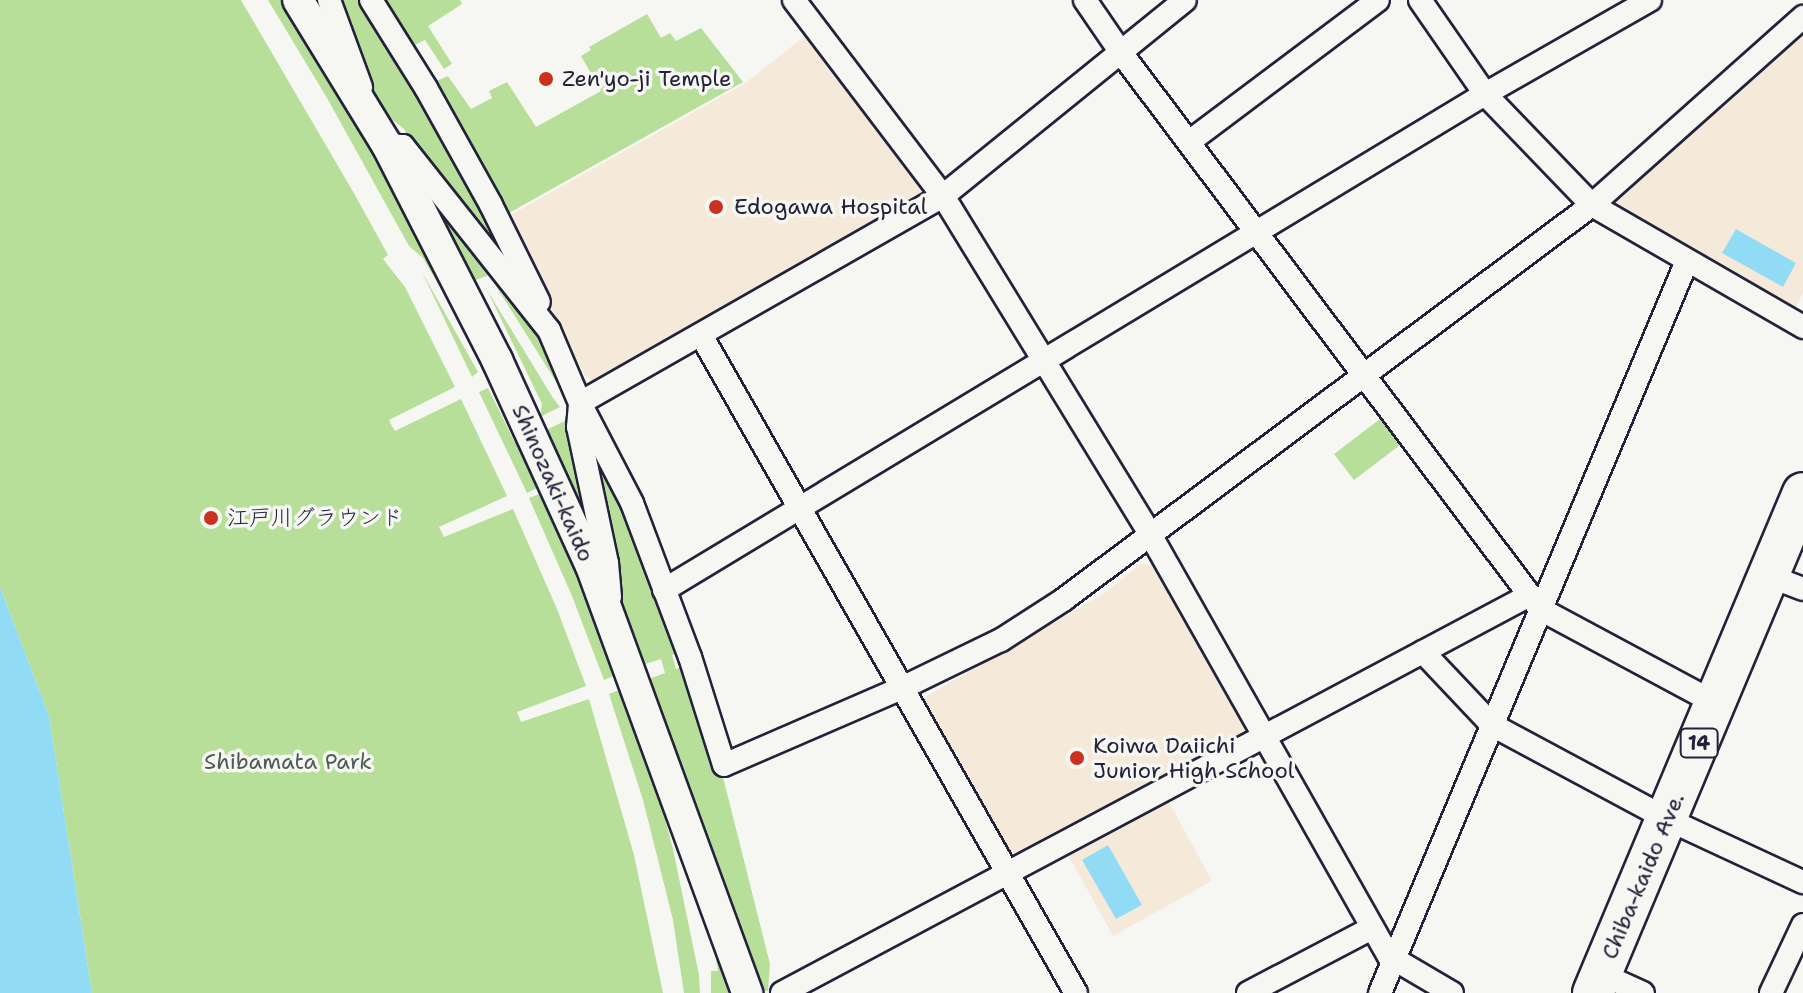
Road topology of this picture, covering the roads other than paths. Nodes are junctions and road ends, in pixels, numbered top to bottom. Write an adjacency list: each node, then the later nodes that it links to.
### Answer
1 (298, 0): 13 (main road, Shinozaki-kaido)
2 (329, 0): 13 (street)
3 (371, 0): 21 (street)
4 (794, 0): 16 (street)
5 (1085, 0): 11 (street)
6 (1185, 0): 11 (street)
7 (1378, 0): 14 (street)
8 (1420, 0): 12 (street)
9 (1650, 0): 12 (street)
10 (1803, 17): 17 (street)
11 (1122, 54): 14 (street); 16 (street)
12 (1485, 94): 17 (street); 18 (street)
13 (370, 115): 15 (main road, Shinozaki-kaido)
14 (1189, 142): 18 (street)
15 (387, 145): 21 (street); 32 (main road, Shinozaki-kaido)
16 (943, 196): 22 (street); 23 (street)
17 (1592, 205): 19 (street); 24 (street)
18 (1258, 233): 23 (street); 24 (street)
19 (1687, 261): 20 (street); 31 (street)
20 (1803, 327)
21 (549, 330): 25 (street)
22 (701, 335): 25 (street); 27 (street)
23 (1046, 362): 27 (street); 28 (street)
24 (1364, 376): 28 (street); 31 (street)
25 (580, 403): 30 (street); 32 (street)
26 (1803, 493): 29 (highway, Chiba-kaido Ave. / 14)
27 (800, 511): 30 (street); 34 (street)
28 (1151, 536): 34 (street); 37 (street)
29 (1786, 583): 35 (highway, Chiba-kaido Ave. / 14)
30 (664, 590): 34 (street)
31 (1535, 602): 33 (street); 35 (street); 36 (street)
32 (612, 622): 45 (main road, Shinozaki-kaido)
33 (1423, 652): 36 (street); 37 (street)
34 (902, 688): 39 (street)
35 (1715, 703): 38 (highway, Chiba-kaido Ave. / 14)
36 (1492, 725): 38 (street); 43 (street)
37 (1264, 735): 39 (street); 42 (street)
38 (1667, 819): 40 (street); 44 (highway, Chiba-kaido Ave. / 14)
39 (1008, 872): 46 (street); 47 (street)
40 (1803, 882)
41 (1803, 925): 52 (street)
42 (1372, 928): 43 (street); 48 (street)
43 (1394, 961): 49 (street); 50 (street)
44 (1597, 983): 51 (street)
45 (747, 993)
46 (782, 993)
47 (1076, 993)
48 (1248, 993)
49 (1380, 993)
50 (1452, 993)
51 (1643, 993)
52 (1771, 993)

